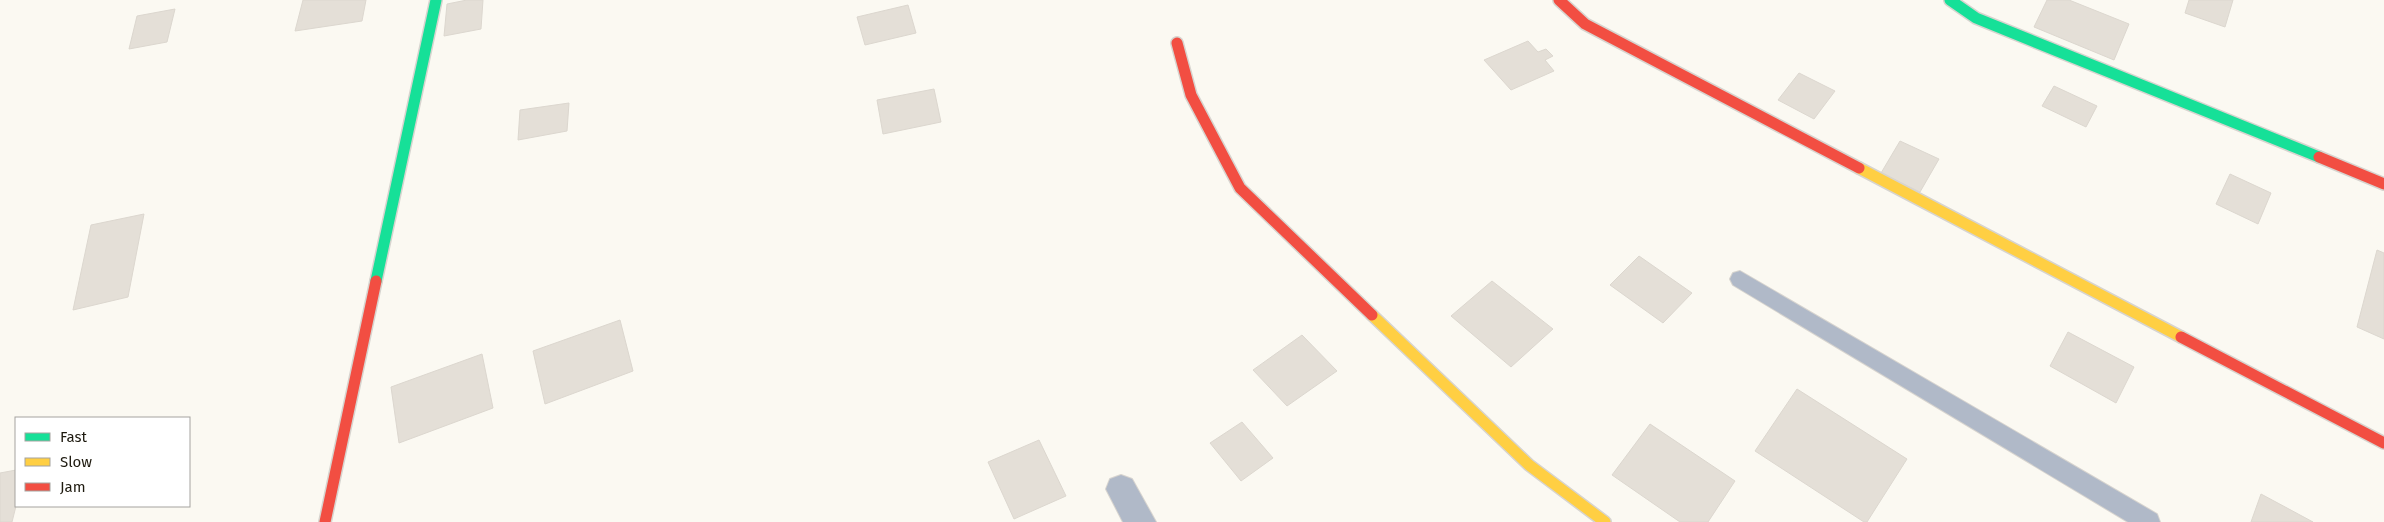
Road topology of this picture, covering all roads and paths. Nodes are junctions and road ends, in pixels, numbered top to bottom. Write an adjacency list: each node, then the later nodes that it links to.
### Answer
1 (436, 0): 9 (street)
2 (1558, 0): 7 (street)
3 (1950, 0): 5 (street)
4 (1177, 43): 11 (street)
5 (2384, 184)
6 (1740, 279): 12 (lane)
7 (2384, 443)
8 (1121, 488): 10 (street)
9 (325, 522)
10 (1140, 522)
11 (1605, 522)
12 (2149, 522)

